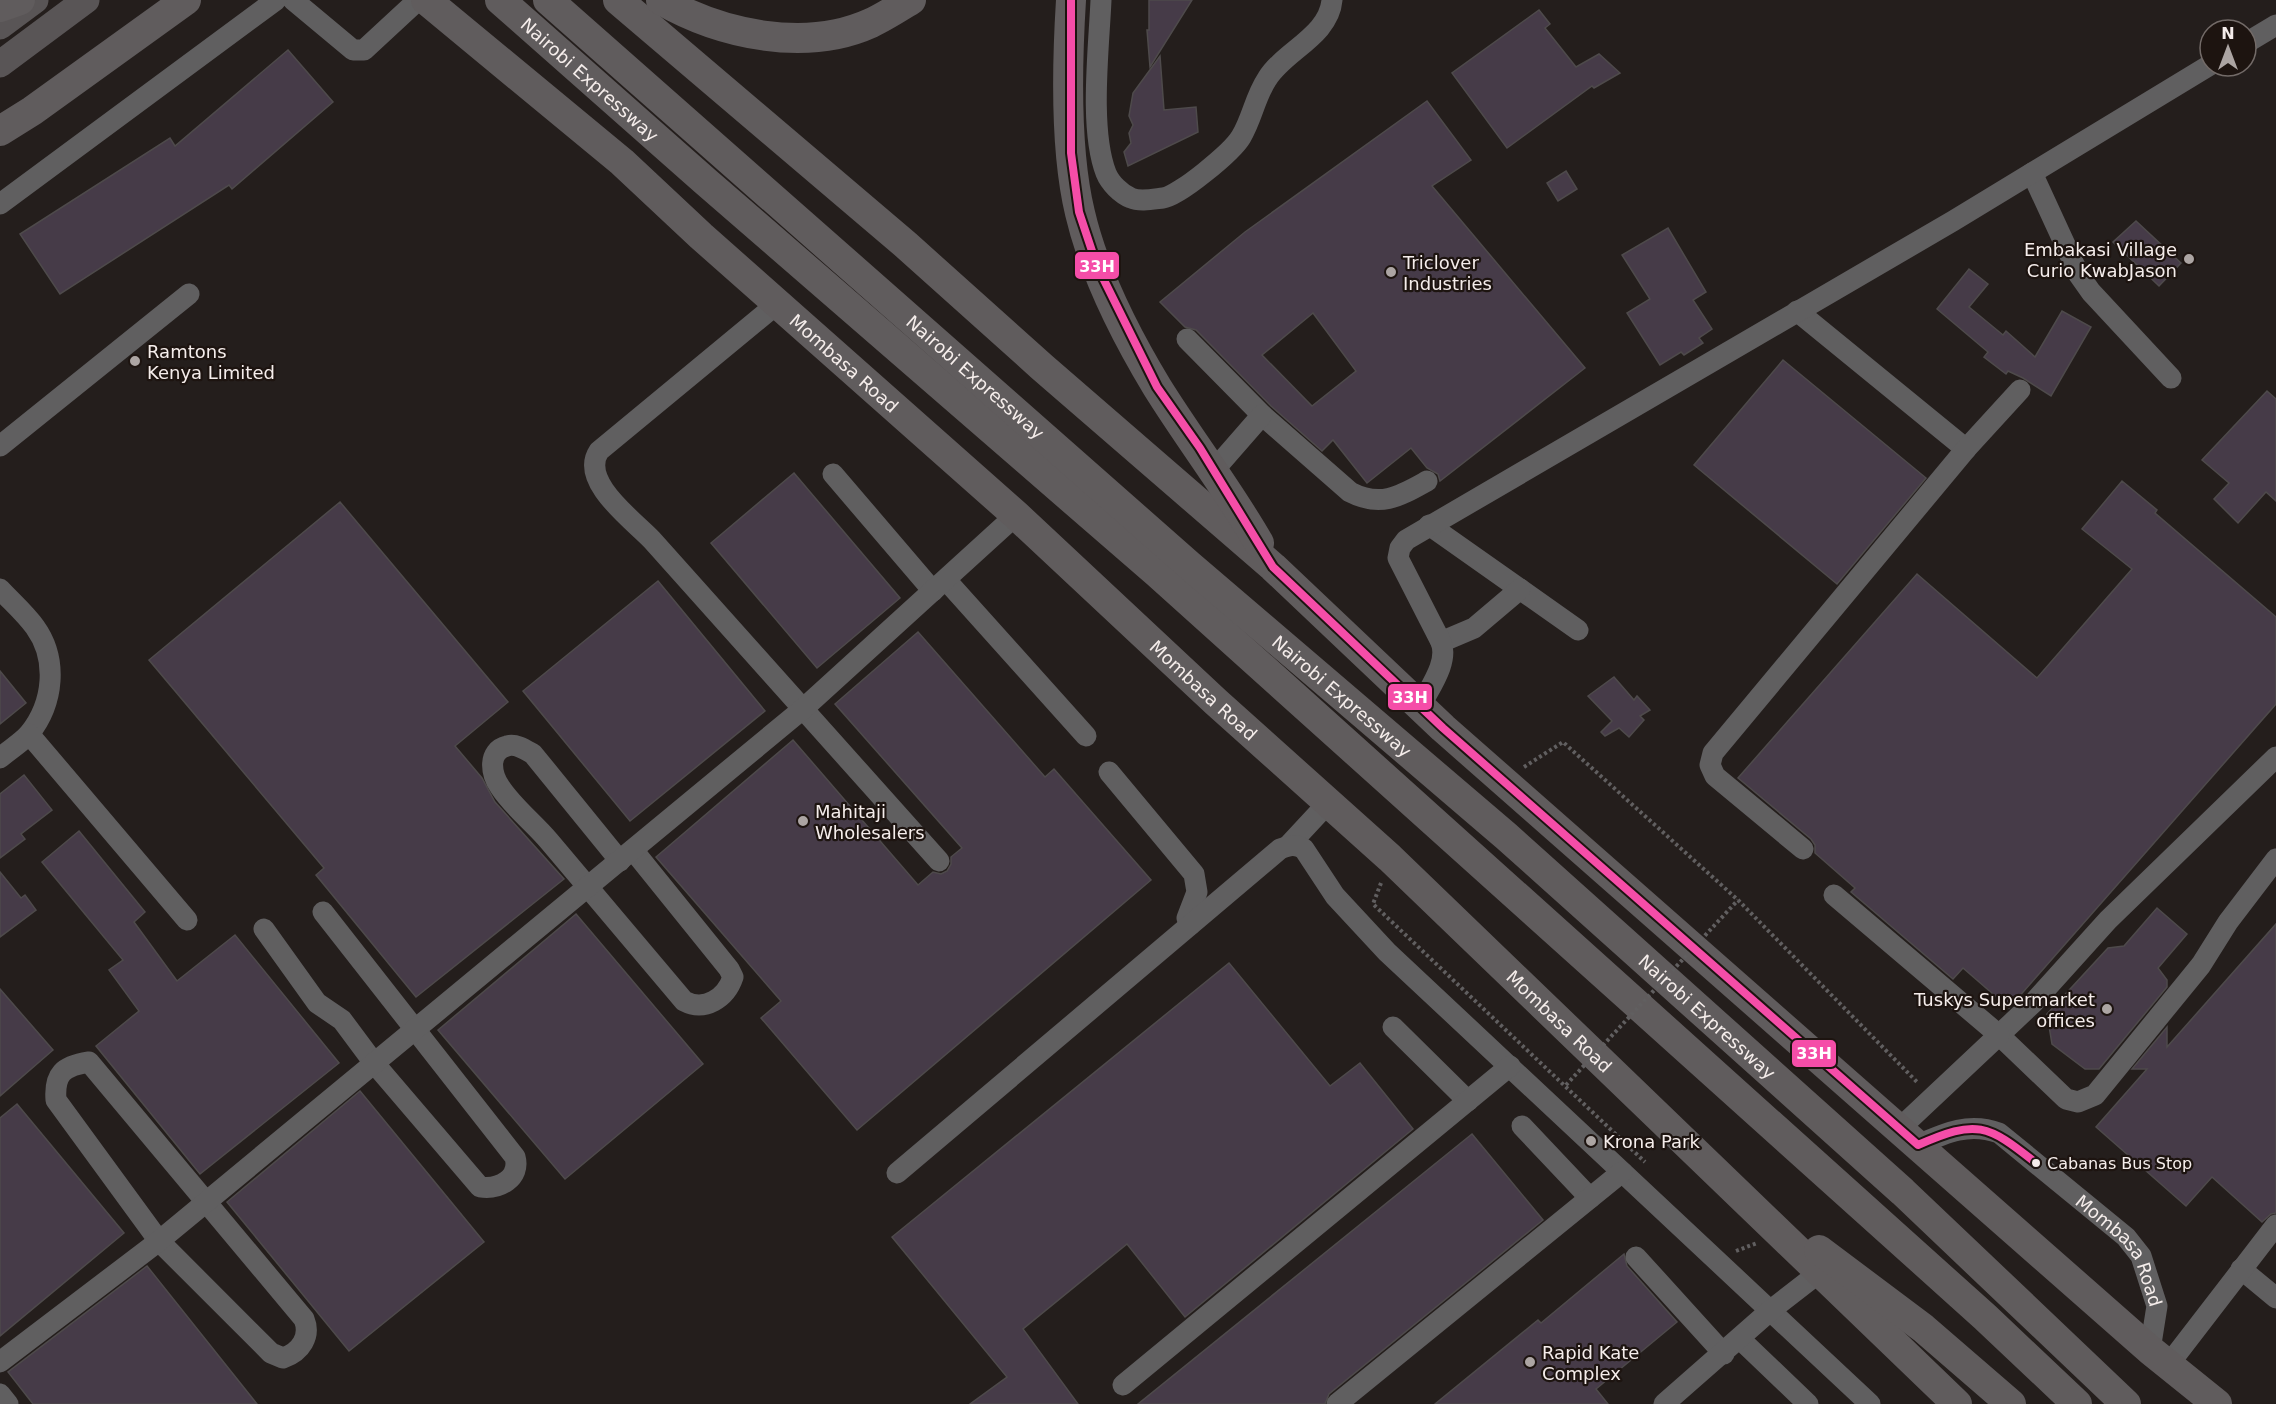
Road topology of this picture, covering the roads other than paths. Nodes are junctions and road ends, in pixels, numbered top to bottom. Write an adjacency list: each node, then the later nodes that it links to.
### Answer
1 (20, 0): 17 (highway)
2 (35, 0): 19 (main road)
3 (86, 0): 21 (main road)
4 (186, 0): 23 (highway)
5 (276, 0): 25 (lane)
6 (293, 0): 7 (lane)
7 (418, 0)
8 (426, 0): 27 (highway, Mombasa Road)
9 (500, 0): 98 (highway, Nairobi Expressway)
10 (548, 0): 99 (highway, Nairobi Expressway)
11 (618, 0): 40 (highway, Mombasa Road)
12 (661, 0): 13 (highway)
13 (911, 0)
14 (1071, 0): 35 (highway)
15 (1101, 0): 16 (lane)
16 (1332, 0)
17 (0, 7)
18 (2276, 25): 20 (lane)
19 (0, 26)
20 (2258, 36)
21 (0, 64)
22 (2198, 72): 24 (lane)
23 (0, 131)
24 (2032, 173): 28 (lane); 30 (lane)
25 (0, 204)
26 (189, 294): 33 (lane)
27 (777, 304): 38 (highway, Mombasa Road); 47 (lane)
28 (1797, 311): 34 (lane); 39 (lane)
29 (1187, 339): 32 (lane)
30 (2171, 378)
31 (2020, 390): 34 (lane)
32 (1262, 415): 35 (lane); 37 (lane)
33 (0, 446)
34 (1966, 449): 55 (lane)
35 (1214, 470): 40 (highway)
36 (833, 474): 41 (lane)
37 (1427, 480)
38 (1017, 516): 41 (lane); 53 (highway, Mombasa Road)
39 (1429, 525): 43 (lane); 45 (lane)
40 (1273, 567): 46 (highway, Mombasa Road)
41 (940, 585): 47 (lane); 49 (lane)
42 (0, 589): 48 (lane)
43 (1520, 589): 44 (lane); 45 (lane)
44 (1578, 630)
45 (1441, 642): 46 (lane)
46 (1420, 707): 72 (highway, Mombasa Road)
47 (804, 708): 56 (lane); 58 (lane)
48 (28, 735): 51 (lane); 62 (lane)
49 (1086, 735)
50 (2276, 757): 67 (lane)
51 (0, 758)
52 (1109, 772): 63 (lane)
53 (1328, 803): 54 (lane); 75 (highway, Mombasa Road)
54 (1289, 845): 63 (lane); 69 (lane)
55 (1803, 849)
56 (626, 856): 59 (lane); 59 (lane); 59 (lane)
57 (2276, 859): 67 (lane)
58 (939, 861)
59 (588, 887): 66 (lane)
60 (1834, 895): 67 (lane)
61 (323, 912): 66 (lane)
62 (187, 920)
63 (1190, 925): 74 (lane)
64 (264, 929): 68 (lane)
65 (1393, 1026): 70 (lane)
66 (416, 1029): 68 (lane); 68 (lane)
67 (1999, 1035): 72 (lane)
68 (374, 1063): 77 (lane)
69 (1510, 1066): 70 (lane); 73 (lane)
70 (1468, 1101): 89 (lane)
71 (1522, 1126): 76 (lane)
72 (1908, 1137): 87 (highway, Mombasa Road); 87 (lane, Mombasa Road)
73 (1622, 1172): 76 (lane); 84 (lane)
74 (897, 1173)
75 (1721, 1176): 82 (highway, Mombasa Road); 97 (highway)
76 (1590, 1198): 92 (lane)
77 (205, 1202): 79 (lane); 79 (lane); 79 (lane)
78 (2276, 1226): 81 (lane)
79 (159, 1241): 88 (lane)
80 (1636, 1257): 86 (lane)
81 (2241, 1269): 83 (lane); 87 (lane)
82 (1820, 1272): 84 (lane); 96 (highway, Mombasa Road)
83 (2276, 1298)
84 (1771, 1310): 85 (lane); 95 (lane)
85 (1740, 1339): 86 (lane); 94 (lane)
86 (1724, 1354): 93 (lane)
87 (2160, 1357): 100 (highway, Mombasa Road)
88 (0, 1362)
89 (1123, 1385)
90 (0, 1394): 91 (lane)
91 (8, 1404)
92 (1337, 1404)
93 (1665, 1404)
94 (1808, 1404)
95 (1870, 1404)
96 (1957, 1404)
97 (2011, 1404)
98 (2077, 1404)
99 (2126, 1404)
100 (2217, 1404)

